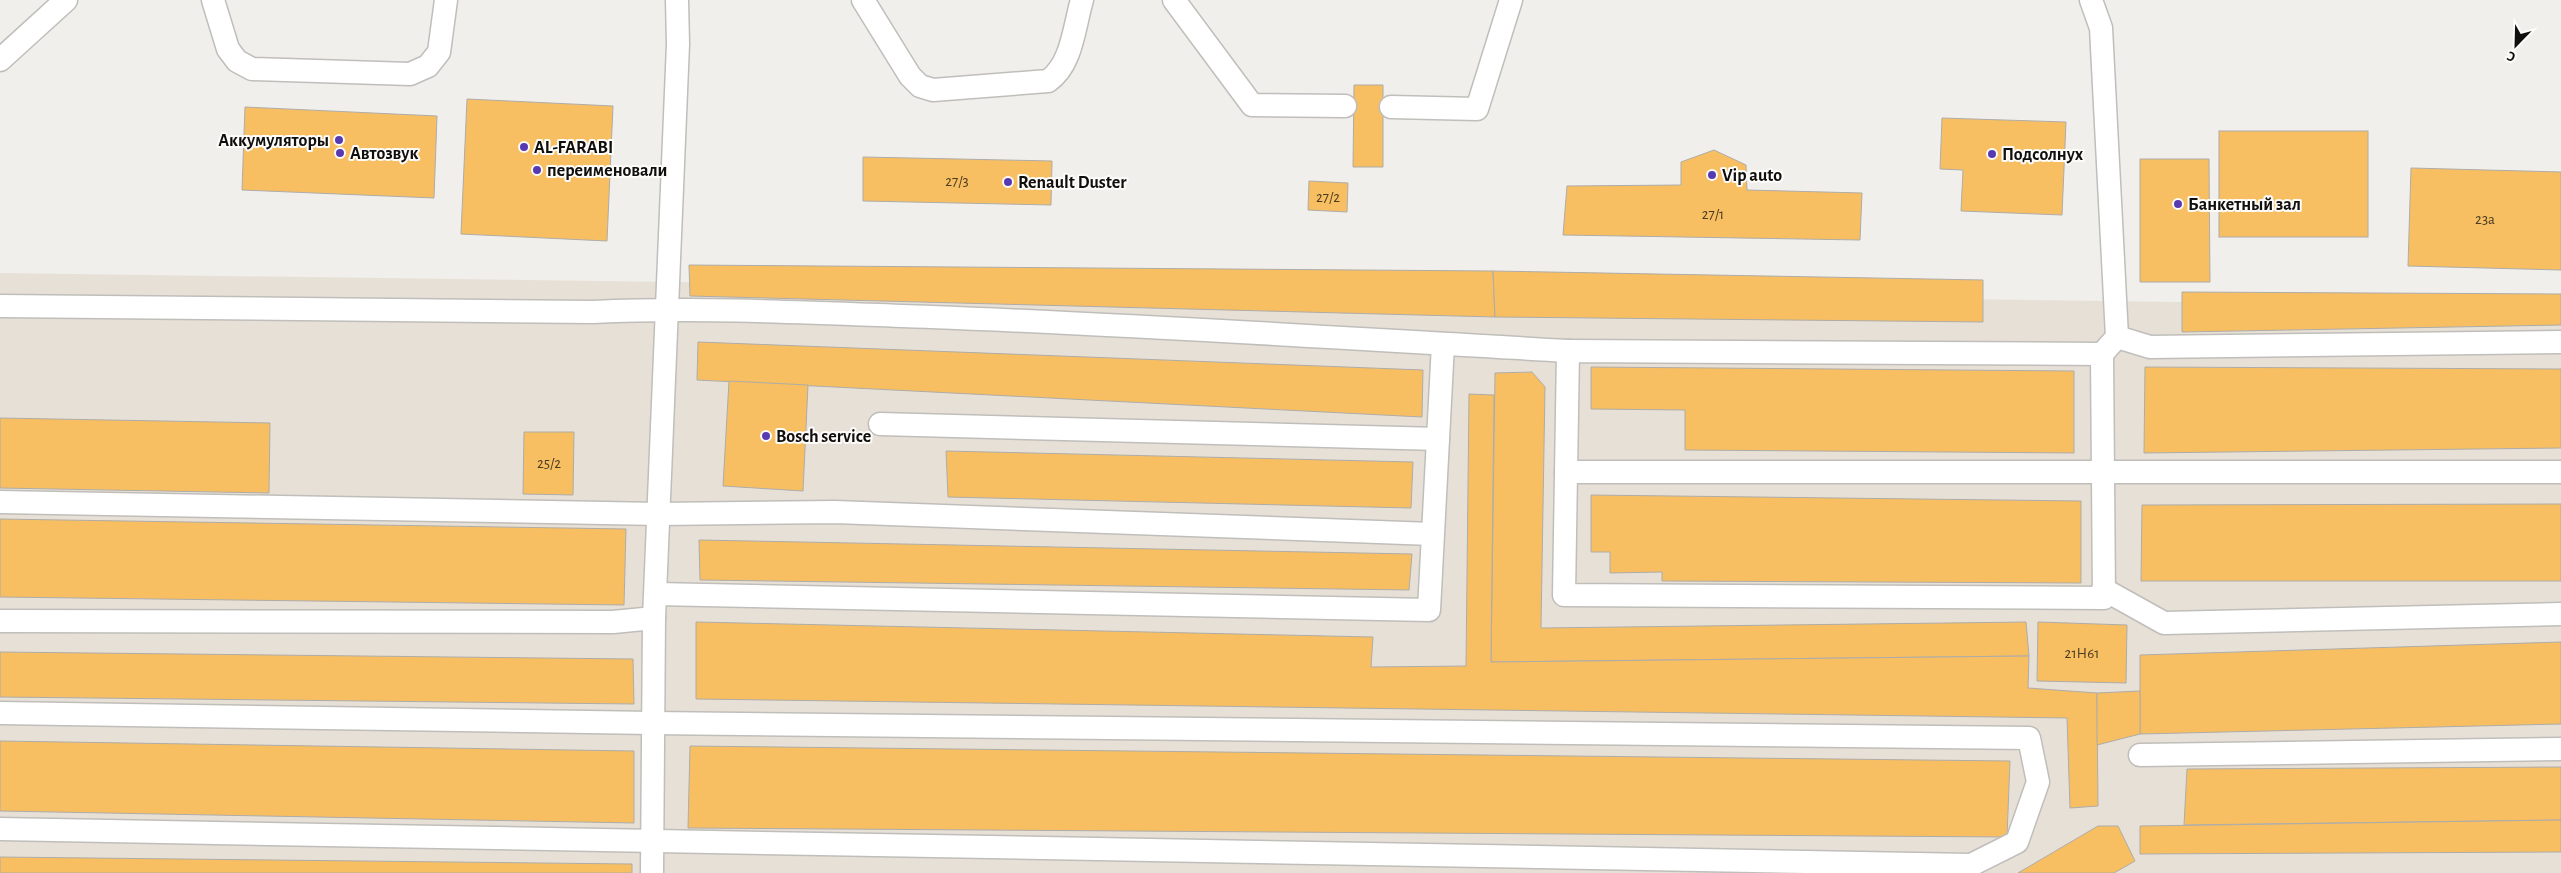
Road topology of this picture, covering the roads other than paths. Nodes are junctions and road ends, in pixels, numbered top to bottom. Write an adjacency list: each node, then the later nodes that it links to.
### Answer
1 (66, 0): 11 (lane)
2 (213, 0): 3 (lane)
3 (446, 0)
4 (660, 0): 5 (lane)
5 (677, 0): 15 (lane)
6 (863, 0): 7 (lane)
7 (1082, 0)
8 (1174, 0): 12 (lane)
9 (1511, 0): 13 (lane)
10 (2091, 0): 16 (lane)
11 (0, 60)
12 (1345, 106)
13 (1391, 107)
14 (0, 306): 15 (lane)
15 (666, 309): 18 (lane); 27 (lane)
16 (2117, 337): 17 (lane); 20 (lane)
17 (2561, 342)
18 (1443, 344): 19 (lane); 22 (lane)
19 (1568, 351): 20 (lane); 23 (lane)
20 (2102, 354): 24 (lane)
21 (880, 424): 22 (lane)
22 (1438, 439): 28 (lane)
23 (1566, 472): 24 (lane); 29 (lane)
24 (2102, 472): 25 (lane); 29 (lane)
25 (2561, 472)
26 (0, 502): 27 (lane)
27 (659, 514): 28 (lane); 30 (lane)
28 (1432, 534): 30 (lane)
29 (2103, 589): 31 (lane)
30 (656, 594): 32 (lane)
31 (2561, 614)
32 (654, 618): 33 (lane); 35 (lane)
33 (0, 621)
34 (0, 713): 35 (lane)
35 (652, 723): 39 (lane); 39 (lane)
36 (2561, 749): 37 (lane)
37 (2140, 755)
38 (0, 829): 39 (lane)
39 (652, 843): 40 (lane)
40 (652, 873)

